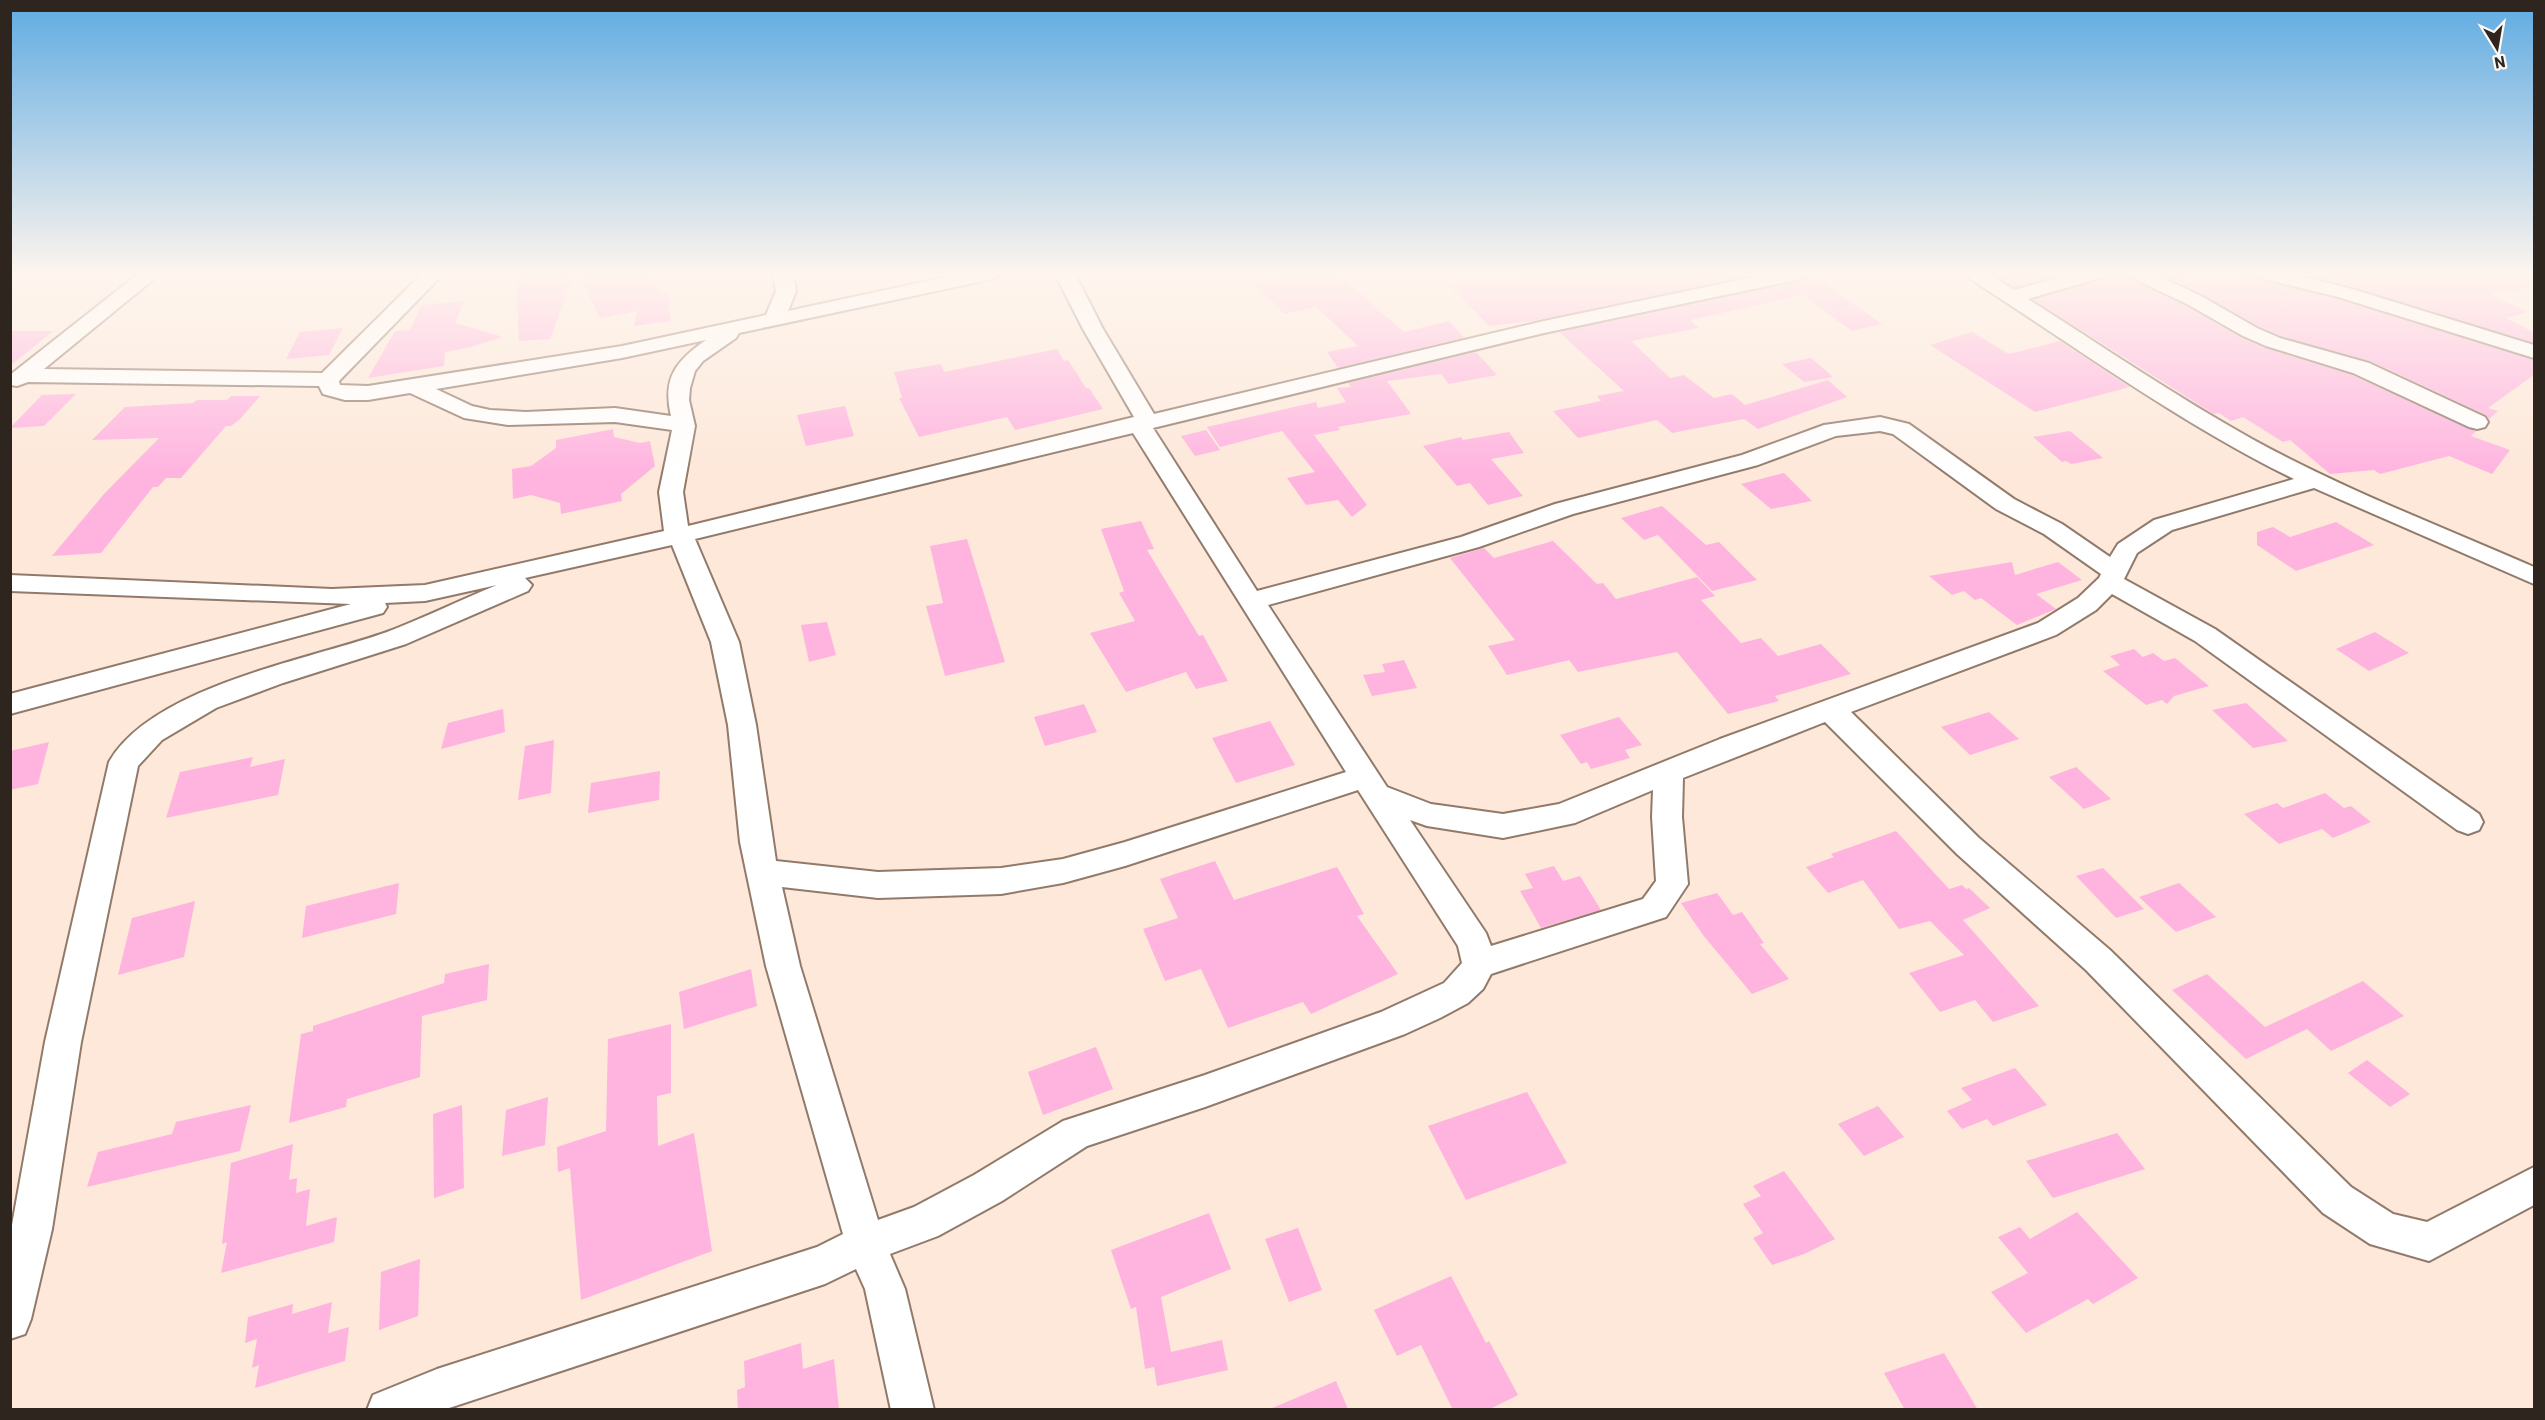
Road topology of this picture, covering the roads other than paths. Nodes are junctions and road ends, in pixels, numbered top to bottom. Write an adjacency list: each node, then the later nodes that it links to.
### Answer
1 (67, 340): 11 (street)
2 (367, 340): 12 (street)
3 (678, 340): 13 (street)
4 (720, 340): 16 (street)
5 (1099, 340): 15 (street)
6 (1489, 340): 15 (street)
7 (2078, 340): 17 (street)
8 (2269, 340): 14 (street)
9 (2497, 340): 10 (street)
10 (2535, 352)
11 (17, 380): 12 (street)
12 (328, 380): 13 (street)
13 (413, 386): 16 (street)
14 (2477, 422)
15 (1143, 423): 18 (street); 24 (street)
16 (684, 426): 18 (street)
17 (2316, 480): 20 (street); 21 (street)
18 (679, 535): 19 (street); 30 (street)
19 (583, 557): 23 (street); 34 (street)
20 (2535, 576)
21 (2113, 577): 24 (street); 26 (street); 29 (street)
22 (10, 583): 23 (street)
23 (425, 593): 25 (street)
24 (1250, 601): 28 (street)
25 (10, 704)
26 (1829, 708): 27 (street); 32 (street)
27 (1668, 772): 28 (street); 31 (street)
28 (1372, 787): 30 (street); 31 (street)
29 (2468, 822)
30 (763, 872): 33 (street)
31 (1479, 964): 33 (street)
32 (2535, 1185)
33 (864, 1243): 35 (street); 36 (street)
34 (10, 1319)
35 (387, 1410)
36 (913, 1410)

